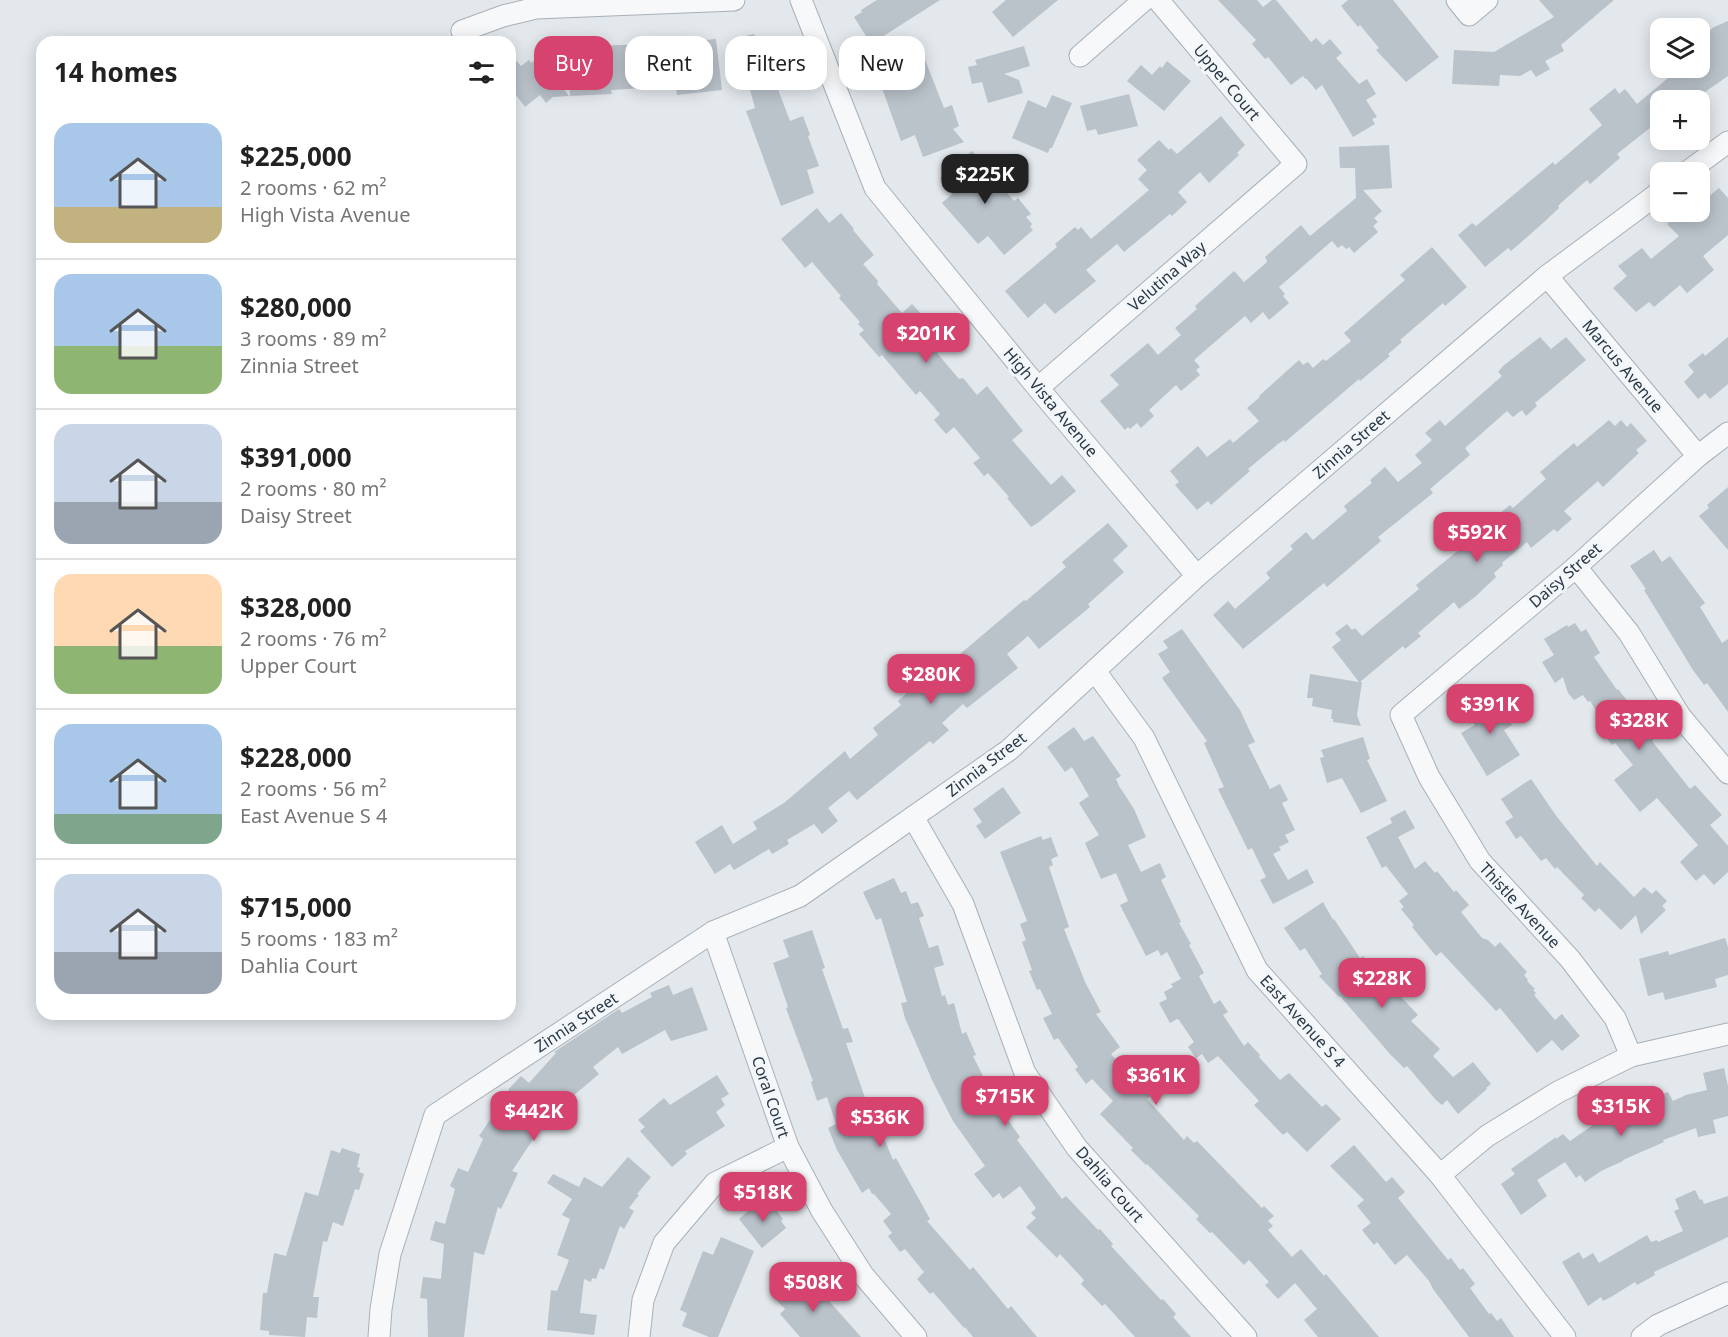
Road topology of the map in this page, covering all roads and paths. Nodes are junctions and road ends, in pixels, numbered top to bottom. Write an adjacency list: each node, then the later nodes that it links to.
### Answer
1 (734, 0): 6 (street)
2 (801, 0): 15 (street, High Vista Avenue)
3 (1144, 0): 9 (street)
4 (1158, 0): 12 (street, Upper Court)
5 (1486, 0): 7 (street)
6 (536, 4): 8 (street)
7 (1463, 7)
8 (462, 31)
9 (1080, 56)
10 (1728, 142): 11 (street)
11 (1701, 162)
12 (1296, 164): 15 (street, Velutina Way)
13 (1650, 199): 14 (street, Zinnia Street)
14 (1547, 276): 17 (street, Marcus Avenue); 19 (street, Zinnia Street)
15 (1038, 388): 19 (street, High Vista Avenue)
16 (1728, 433): 17 (street, Daisy Street)
17 (1698, 456): 18 (street, Daisy Street)
18 (1576, 567): 21 (street, Daisy Street); 22 (street)
19 (1197, 576): 20 (street, Zinnia Street)
20 (1095, 671): 23 (street, Zinnia Street); 28 (street, East Avenue S 4)
21 (1401, 715): 26 (street, Thistle Avenue)
22 (1728, 773)
23 (913, 817): 24 (street, Zinnia Street); 33 (street, Dahlia Court)
24 (713, 932): 27 (street, Coral Court); 30 (street, Zinnia Street)
25 (1728, 1034): 26 (street)
26 (1631, 1056): 28 (street)
27 (789, 1147): 31 (street); 32 (street, Coral Court)
28 (1440, 1175): 34 (street, East Avenue S 4)
29 (1727, 1297): 35 (street)
30 (379, 1337)
31 (639, 1337)
32 (916, 1337)
33 (1246, 1337)
34 (1565, 1337)
35 (1642, 1337)

